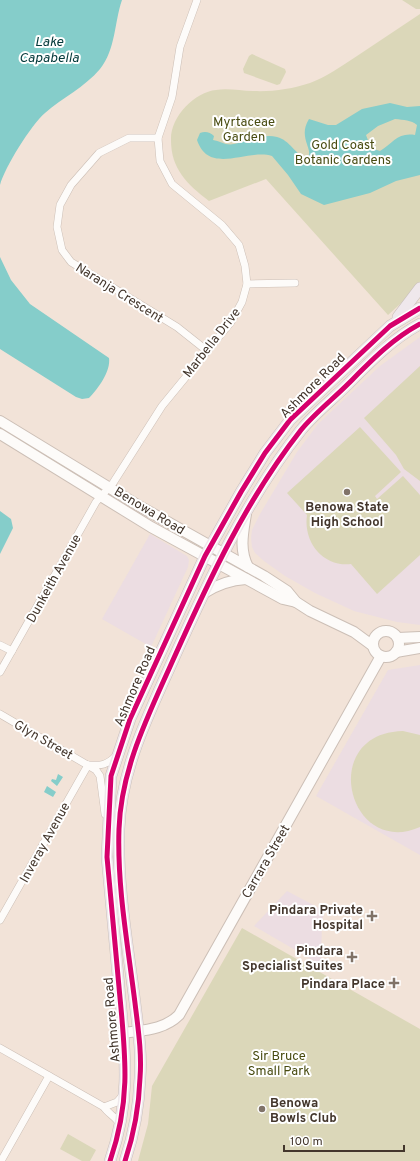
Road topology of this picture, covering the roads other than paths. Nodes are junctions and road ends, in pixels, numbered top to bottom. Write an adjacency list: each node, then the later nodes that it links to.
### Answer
1 (197, 0): 2 (street, Marbella Drive)
2 (158, 138): 4 (street, Marbella Drive); 9 (street, Naranja Crescent)
3 (295, 283): 4 (street)
4 (247, 284): 9 (street, Marbella Drive)
5 (420, 288): 8 (main road)
6 (420, 308): 8 (main road, Ashmore Road)
7 (420, 324): 14 (main road, Ashmore Road)
8 (390, 326): 15 (main road, Ashmore Road)
9 (206, 350): 12 (street, Marbella Drive)
10 (0, 421): 12 (main road, Benowa Road)
11 (0, 434): 13 (main road, Benowa Road)
12 (109, 486): 13 (street, Dunkeith Avenue); 15 (main road, Benowa Road)
13 (100, 496): 17 (main road, Benowa Road); 28 (street, Dunkeith Avenue)
14 (247, 510): 16 (main road, Ashmore Road); 19 (main road)
15 (211, 546): 16 (main road, Benowa Road); 17 (main road, Ashmore Road)
16 (224, 553): 18 (main road, Ashmore Road); 19 (main road, Benowa Road)
17 (206, 556): 18 (main road, Benowa Road); 33 (main road, Ashmore Road)
18 (218, 564): 20 (main road, Benowa Road); 21 (main road, Ashmore Road)
19 (248, 567): 22 (main road, Benowa Road)
20 (246, 579): 21 (main road); 22 (main road, Benowa Road)
21 (204, 593): 37 (main road, Ashmore Road)
22 (296, 602): 25 (main road, Benowa Road)
23 (420, 637): 24 (main road)
24 (398, 638): 25 (main road); 29 (main road)
25 (374, 641): 30 (main road)
26 (0, 645): 28 (street)
27 (420, 648): 29 (main road)
28 (12, 651): 31 (street, Dunkeith Avenue)
29 (396, 652): 30 (main road)
30 (381, 656): 37 (main road, Carrara Street)
31 (0, 672)
32 (0, 714): 34 (street, Glyn Street)
33 (118, 754): 34 (street, Glyn Street); 35 (main road, Ashmore Road)
34 (88, 764): 35 (street, Glyn Street); 36 (street, Inveray Avenue)
35 (107, 831): 38 (main road, Ashmore Road)
36 (0, 920)
37 (138, 1031): 38 (main road, Carrara Street); 46 (main road, Ashmore Road)
38 (124, 1034): 41 (main road, Ashmore Road)
39 (0, 1048): 40 (street)
40 (49, 1076): 42 (street); 44 (street)
41 (126, 1091): 42 (street); 43 (main road, Ashmore Road)
42 (104, 1107): 43 (street)
43 (121, 1126): 45 (main road, Ashmore Road)
44 (1, 1161)
45 (110, 1161)
46 (125, 1161)

